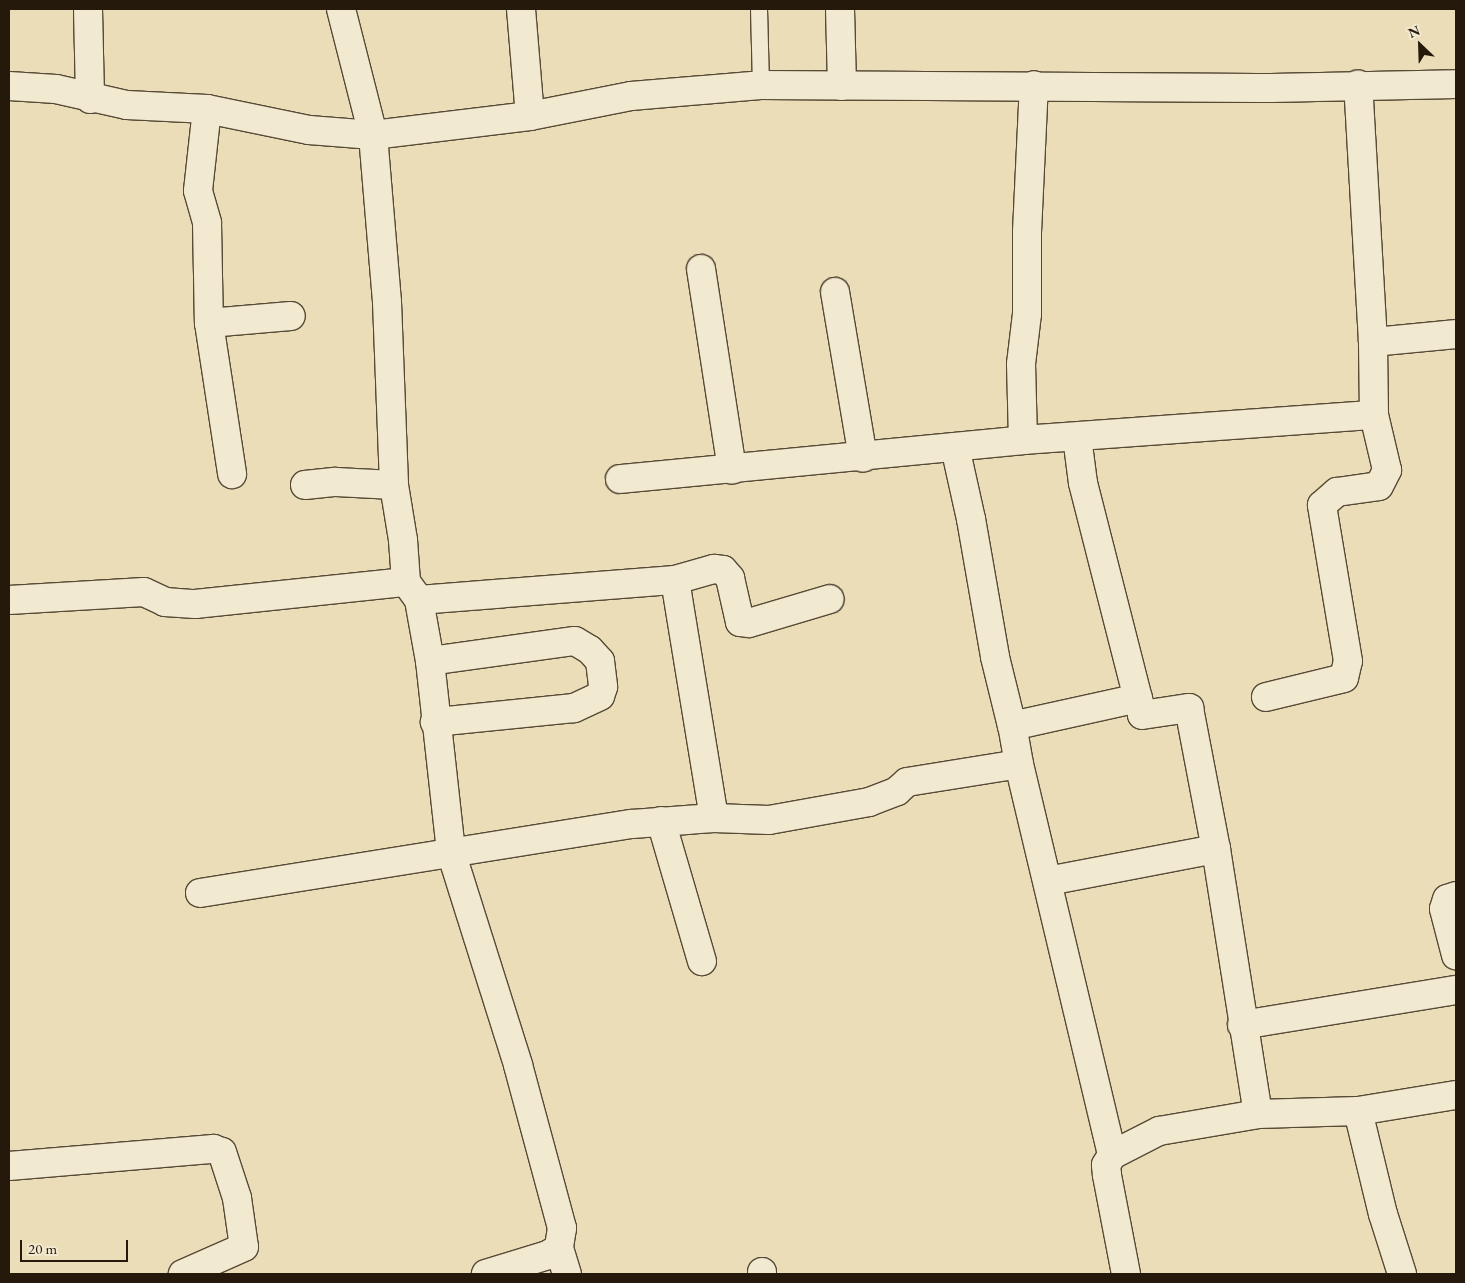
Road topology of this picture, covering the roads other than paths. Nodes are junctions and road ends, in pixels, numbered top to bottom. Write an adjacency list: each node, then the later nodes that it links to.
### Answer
1 (88, 9): 12 (street)
2 (340, 9): 15 (street)
3 (521, 9): 14 (street)
4 (759, 9): 8 (lane)
5 (840, 9): 11 (street)
6 (1358, 84): 7 (street); 9 (street); 21 (street)
7 (1456, 84)
8 (761, 85): 11 (street); 14 (street)
9 (1034, 85): 11 (street); 24 (street)
10 (9, 86): 12 (street)
11 (842, 86)
12 (90, 99): 13 (street)
13 (207, 109): 15 (street); 19 (street)
14 (530, 116): 15 (street)
15 (374, 135): 31 (street)
16 (701, 269): 27 (street)
17 (835, 292): 26 (street)
18 (291, 316): 19 (street)
19 (210, 323): 28 (street)
20 (1456, 334): 21 (street)
21 (1373, 342): 22 (street)
22 (1374, 415): 23 (street); 37 (street)
23 (1077, 437): 24 (street); 38 (street)
24 (1023, 440): 25 (street)
25 (955, 448): 26 (street); 40 (street)
26 (863, 458): 27 (street)
27 (732, 470): 29 (street)
28 (232, 474)
29 (620, 479)
30 (305, 485): 31 (street)
31 (394, 485): 33 (street)
32 (675, 580): 33 (street); 34 (street); 42 (street)
33 (412, 591): 35 (street); 36 (street)
34 (830, 599)
35 (9, 600)
36 (430, 661): 39 (street); 39 (street)
37 (1266, 697)
38 (1138, 698): 40 (street); 44 (street)
39 (435, 722): 45 (street)
40 (1012, 726): 41 (street)
41 (1019, 764): 42 (street); 46 (street)
42 (714, 818): 43 (street)
43 (661, 821): 45 (street); 50 (street)
44 (1216, 849): 46 (street); 52 (street)
45 (451, 852): 47 (street); 58 (street)
46 (1048, 881): 56 (street)
47 (200, 893)
48 (1456, 896): 49 (street)
49 (1456, 955)
50 (702, 961)
51 (1456, 990): 52 (street)
52 (1242, 1025): 55 (street)
53 (1456, 1095): 54 (street)
54 (1358, 1111): 55 (street); 63 (street)
55 (1258, 1114): 56 (street)
56 (1112, 1155): 62 (street)
57 (9, 1166): 59 (street)
58 (559, 1248): 60 (street); 61 (street)
59 (183, 1274)
60 (486, 1274)
61 (567, 1274)
62 (1126, 1274)
63 (1402, 1274)

